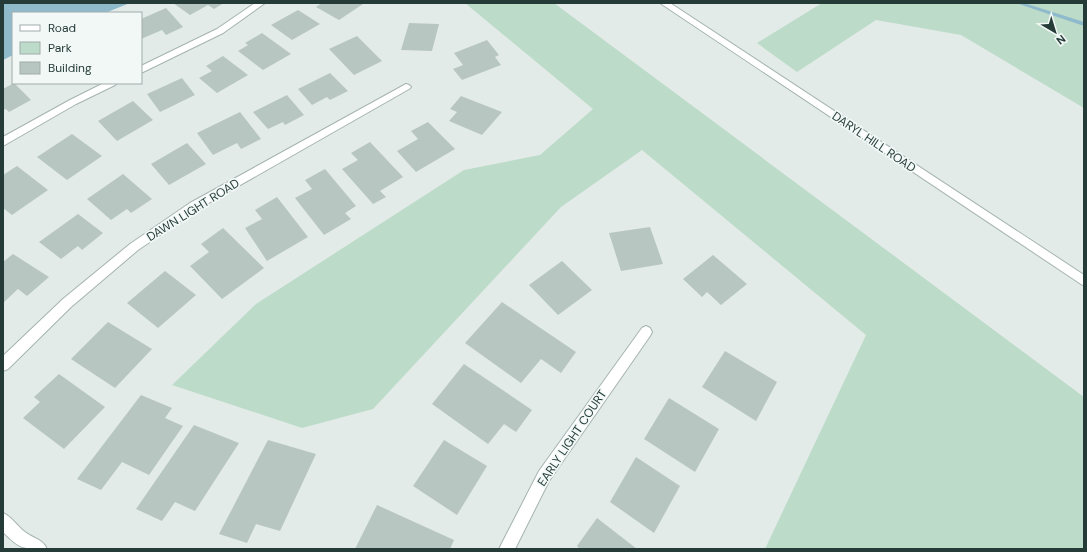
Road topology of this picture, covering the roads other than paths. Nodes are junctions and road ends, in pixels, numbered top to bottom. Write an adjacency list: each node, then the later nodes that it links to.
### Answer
1 (261, 3): 3 (street)
2 (664, 3): 7 (street, DARYL HILL ROAD)
3 (142, 70)
4 (110, 84): 6 (street)
5 (406, 87): 9 (street, DAWN LIGHT ROAD)
6 (3, 142)
7 (1084, 281)
8 (646, 332): 12 (street, EARLY LIGHT COURT)
9 (3, 365)
10 (3, 521): 11 (street)
11 (39, 549)
12 (507, 549)

